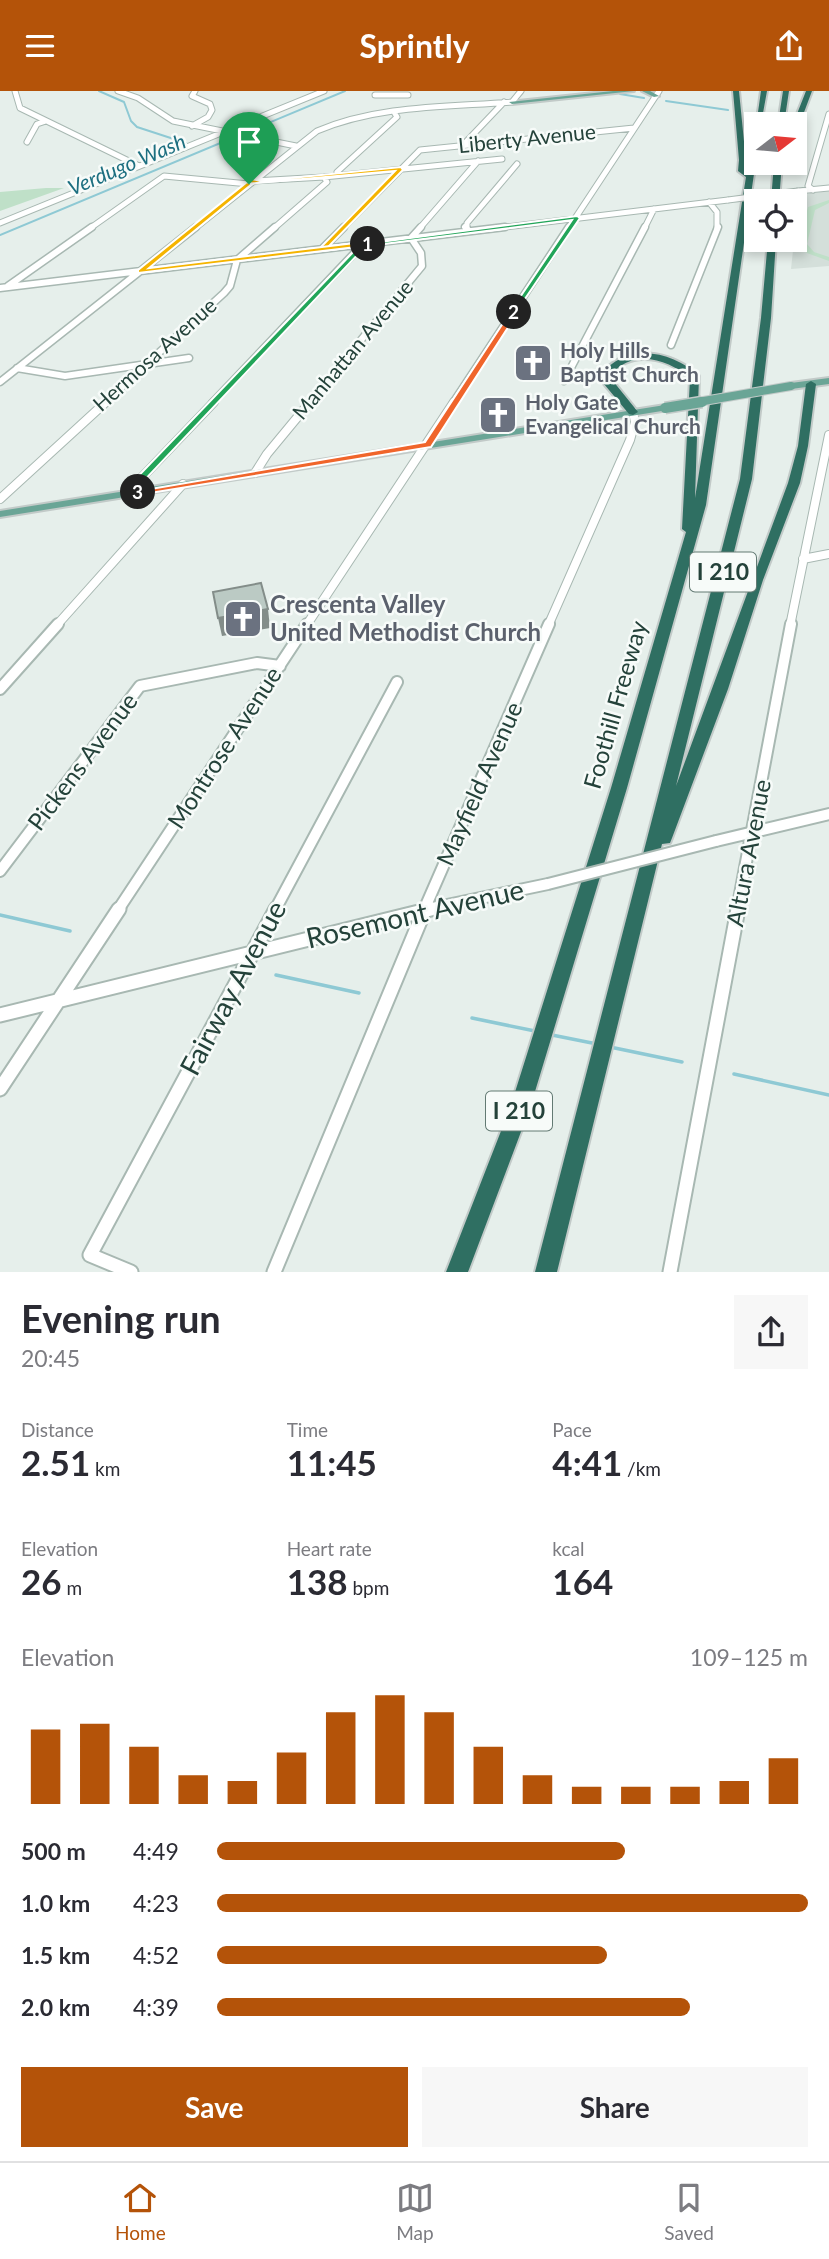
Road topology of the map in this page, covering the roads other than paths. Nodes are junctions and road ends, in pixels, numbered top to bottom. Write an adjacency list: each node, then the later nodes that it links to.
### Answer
1 (15, 91): 26 (street)
2 (118, 91): 17 (street)
3 (146, 91): 17 (street)
4 (195, 91): 28 (street)
5 (324, 91): 30 (street)
6 (521, 91): 18 (street)
7 (631, 91): 13 (main road)
8 (645, 91): 15 (main road)
9 (736, 91): 42 (highway)
10 (764, 91): 22 (highway)
11 (786, 91): 23 (highway)
12 (809, 91): 24 (highway)
13 (603, 92): 18 (main road)
14 (408, 93): 16 (street); 20 (street)
15 (657, 94): 29 (street, Montrose Avenue)
16 (375, 95)
17 (138, 98): 28 (street)
18 (512, 101): 19 (street)
19 (504, 102): 20 (street); 32 (street)
20 (411, 111): 21 (street)
21 (394, 112): 33 (street); 39 (street)
22 (760, 112)
23 (783, 112)
24 (801, 112)
25 (829, 114): 27 (street)
26 (46, 121): 31 (street); 37 (street)
27 (827, 124): 45 (street)
28 (192, 126): 30 (street)
29 (634, 128): 32 (street, Liberty Avenue); 48 (street, Montrose Avenue)
30 (224, 132): 33 (street); 37 (street)
31 (27, 142)
32 (463, 145): 38 (street, Liberty Avenue)
33 (296, 146): 43 (street)
34 (502, 159): 35 (street)
35 (478, 161): 38 (street); 51 (street)
36 (517, 164): 50 (street)
37 (139, 166): 49 (street)
38 (401, 169): 39 (street); 53 (street)
39 (339, 175): 41 (street)
40 (751, 175): 42 (highway, Foothill Freeway / I 210)
41 (324, 177): 43 (street); 55 (street, Hermosa Avenue)
42 (750, 180): 75 (highway, Foothill Freeway / I 210)
43 (251, 182): 56 (street); 57 (street)
44 (829, 188): 45 (street)
45 (813, 190): 46 (street, bridge)
46 (709, 202): 47 (street); 58 (street)
47 (654, 209): 48 (street); 62 (street)
48 (577, 218): 50 (street); 68 (street, Montrose Avenue)
49 (0, 223)
50 (469, 231): 51 (street)
51 (411, 238): 52 (street); 69 (street, Manhattan Avenue)
52 (363, 244): 53 (street); 71 (street)
53 (322, 249): 55 (street)
54 (771, 252): 83 (highway, I 210)
55 (237, 260): 56 (street); 60 (street, Hermosa Avenue)
56 (141, 271): 57 (street); 61 (street)
57 (2, 289)
58 (671, 345)
59 (189, 358): 60 (street)
60 (142, 365): 61 (street); 72 (street, Hermosa Avenue)
61 (17, 368): 64 (street)
62 (564, 381)
63 (829, 381): 65 (main road)
64 (0, 382)
65 (811, 384): 66 (main road, bridge); 83 (highway)
66 (633, 412): 68 (main road); 75 (highway); 84 (street, Mayfield Avenue)
67 (829, 435): 76 (street, Altura Avenue)
68 (428, 445): 69 (main road); 77 (street, Montrose Avenue)
69 (255, 473): 70 (main road)
70 (183, 484): 71 (main road); 79 (street)
71 (127, 494): 73 (main road)
72 (0, 499)
73 (0, 514)
74 (829, 554): 76 (street)
75 (686, 558): 89 (highway, Foothill Freeway / I 210)
76 (803, 559): 81 (street, Altura Avenue)
77 (279, 666): 82 (street, Pickens Avenue); 86 (street, Montrose Avenue)
78 (397, 682): 85 (street, Fairway Avenue)
79 (0, 689)
80 (829, 814): 81 (street, Rosemont Avenue)
81 (754, 833): 84 (street, Rosemont Avenue, bridge); 93 (street, Altura Avenue)
82 (0, 871)
83 (640, 898): 92 (highway, I 210)
84 (424, 910): 85 (street, Rosemont Avenue); 91 (street, Mayfield Avenue)
85 (253, 953): 86 (street, Rosemont Avenue); 90 (street, Fairway Avenue)
86 (59, 1000): 87 (street, Rosemont Avenue); 88 (street, Montrose Avenue)
87 (0, 1015)
88 (0, 1089)
89 (457, 1271)
90 (131, 1272)
91 (274, 1272)
92 (546, 1272)
93 (670, 1272)

